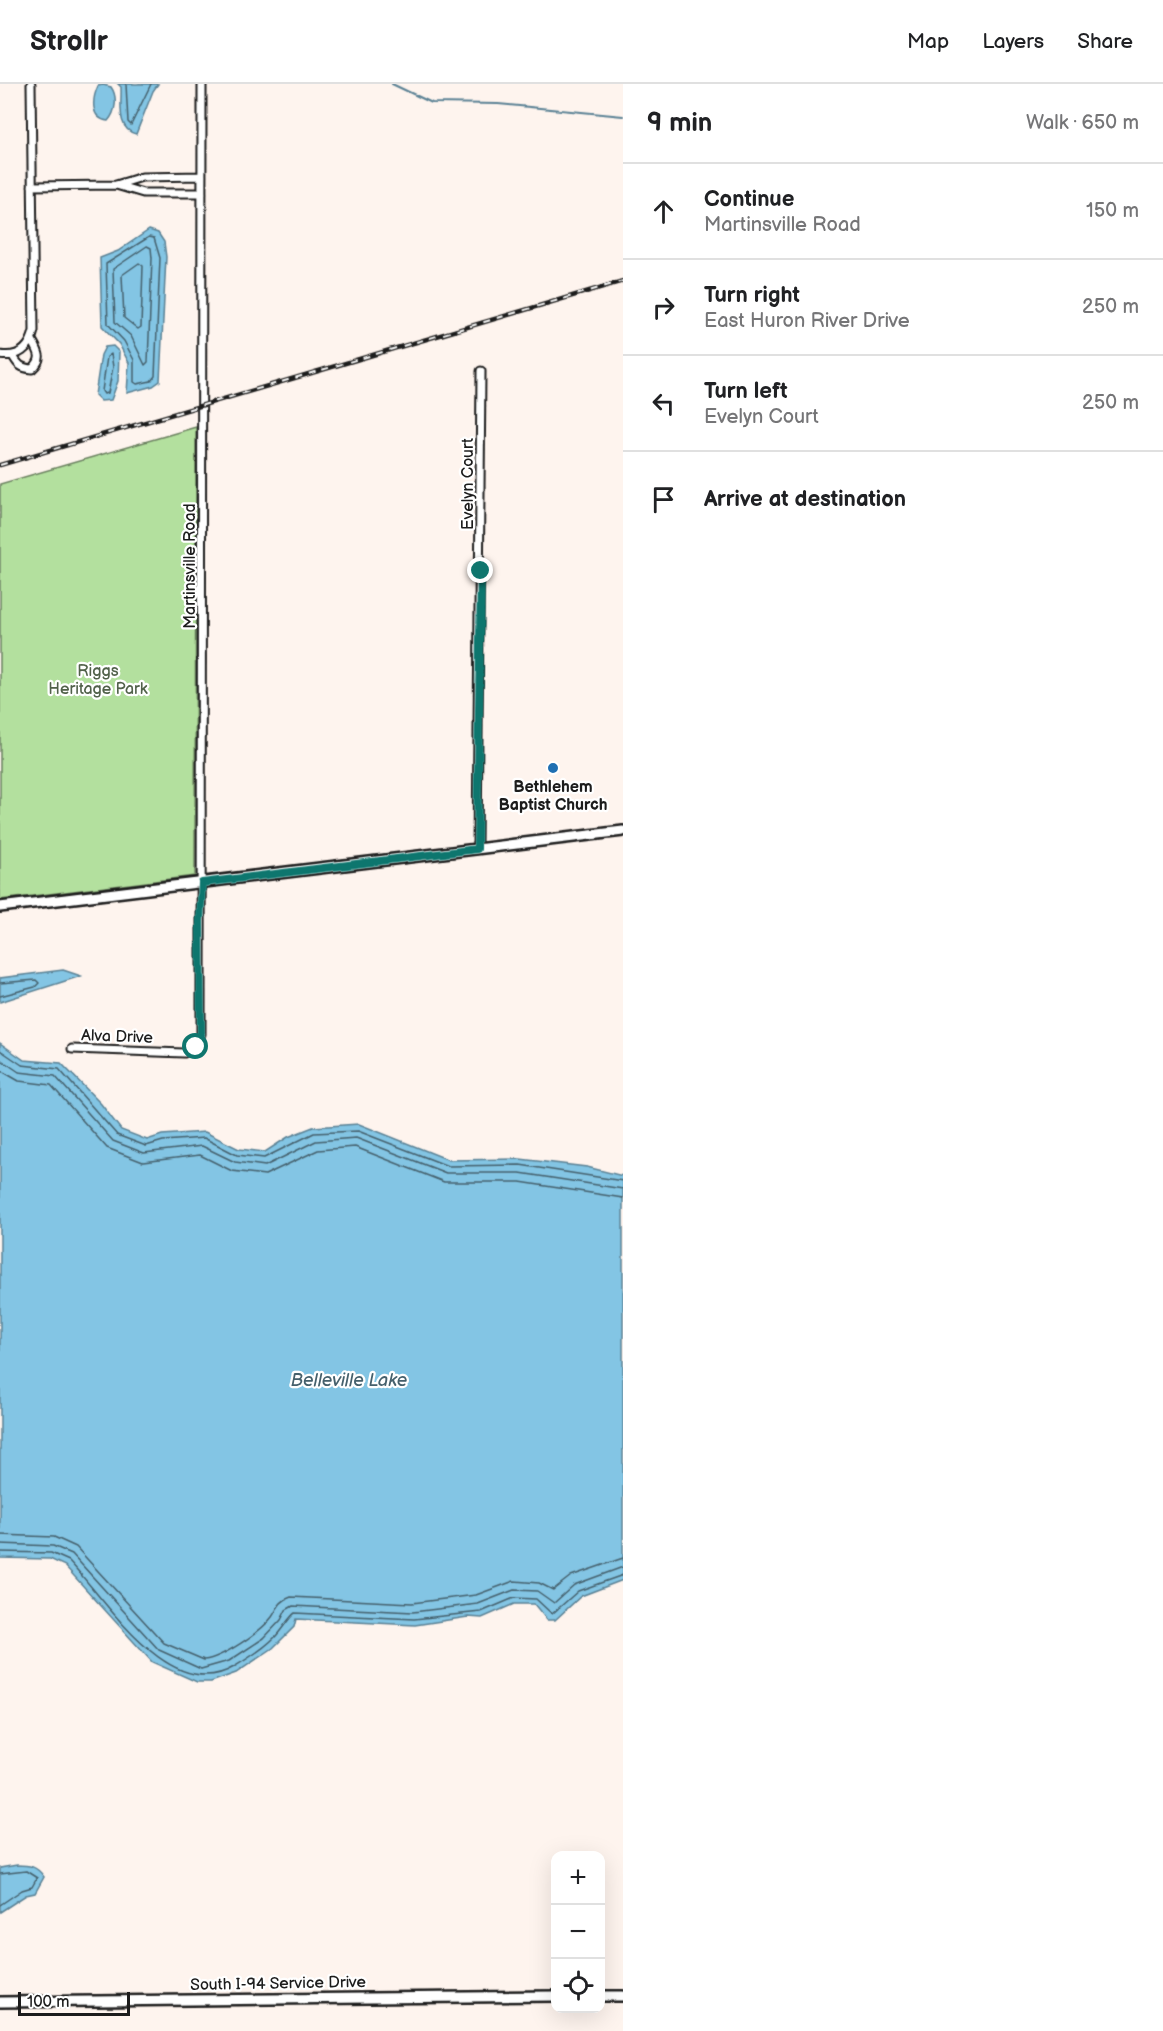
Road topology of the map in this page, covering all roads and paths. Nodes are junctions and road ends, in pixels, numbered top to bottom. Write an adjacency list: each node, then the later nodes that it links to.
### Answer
1 (31, 84): 5 (street)
2 (202, 84): 3 (street, Martinsville Road)
3 (202, 176): 4 (street); 6 (street, Martinsville Road)
4 (116, 185): 5 (street); 6 (street)
5 (32, 186): 7 (street)
6 (202, 193): 13 (street, Martinsville Road)
7 (32, 340): 9 (street); 9 (street)
8 (0, 355): 9 (street)
9 (13, 356)
10 (481, 371): 12 (street, Evelyn Court)
11 (623, 831): 12 (main road)
12 (477, 849): 13 (main road)
13 (202, 883): 14 (main road); 15 (street, Martinsville Road)
14 (0, 907)
15 (196, 1047): 16 (street, Alva Drive)
16 (72, 1049)
17 (551, 1996): 20 (main road, South I-94 Service Drive)
18 (605, 1996): 19 (main road)
19 (623, 1996)
20 (0, 2002)

